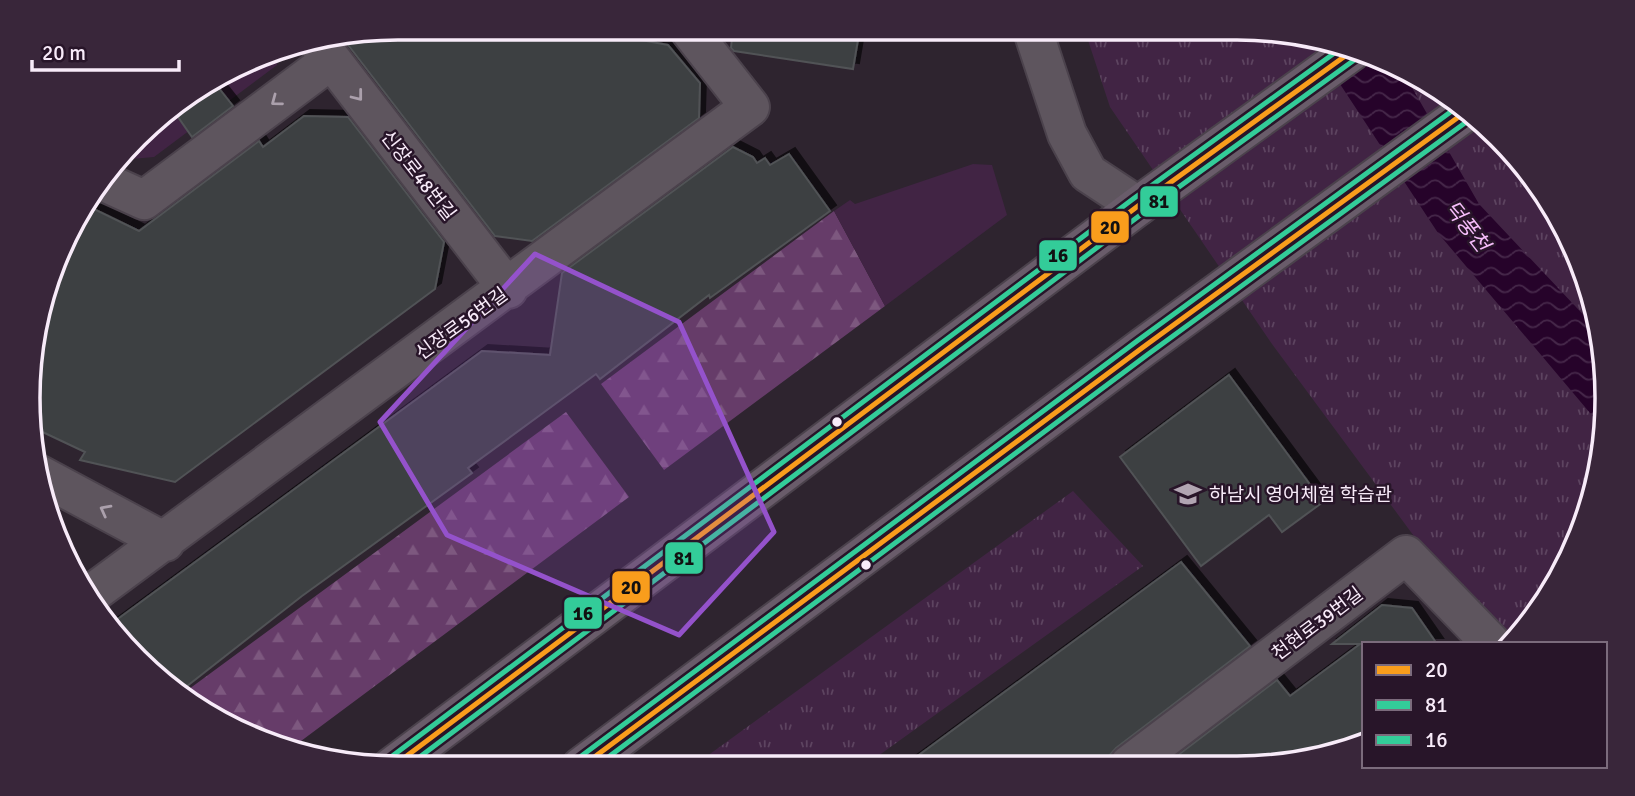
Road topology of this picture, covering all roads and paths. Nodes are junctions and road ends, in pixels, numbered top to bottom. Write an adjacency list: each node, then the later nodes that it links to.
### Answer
1 (697, 40): 8 (street, 신장로56번길)
2 (1036, 40): 7 (street)
3 (324, 51): 6 (street, 신장로48번길, one-way to 6); 8 (street, 신장로48번길, one-way to 8)
4 (1344, 57): 7 (main road)
5 (1459, 117): 14 (main road)
6 (111, 185)
7 (1152, 195): 13 (main road)
8 (508, 289): 10 (street, 신장로56번길)
9 (50, 480): 10 (street, one-way to 9)
10 (165, 542): 11 (street, 신장로56번길)
11 (97, 591)
12 (1490, 642): 15 (street, 천현로39번길)
13 (407, 756)
14 (596, 756)
15 (1141, 756)

